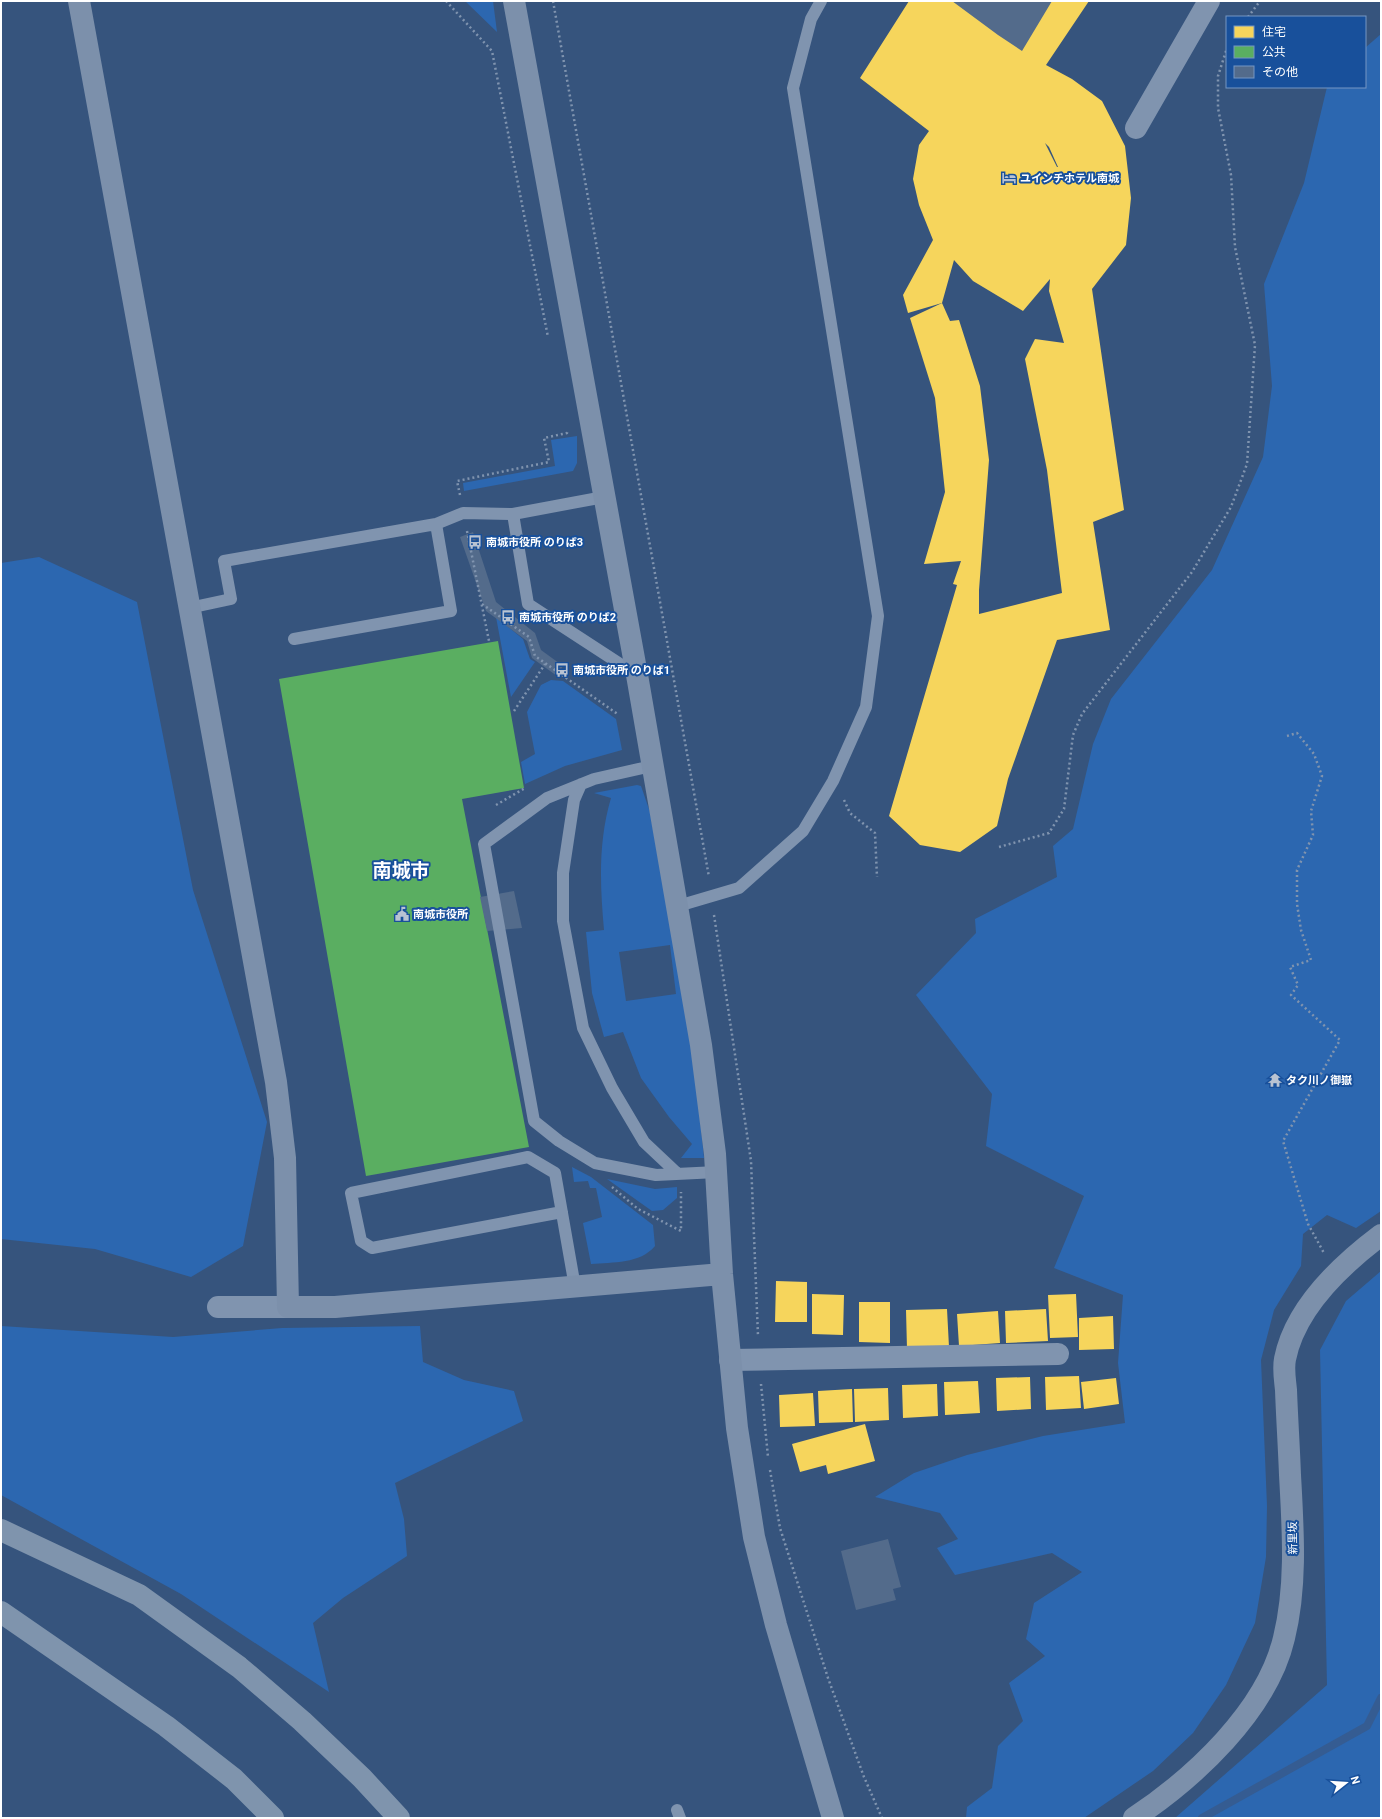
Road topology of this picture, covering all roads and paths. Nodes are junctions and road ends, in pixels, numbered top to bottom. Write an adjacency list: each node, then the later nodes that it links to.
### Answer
1 (79, 1): 18 (street)
2 (446, 1): 11 (path)
3 (514, 1): 13 (street)
4 (554, 1): 33 (path)
5 (821, 1): 33 (lane)
6 (1209, 1): 10 (street)
7 (1260, 1): 8 (path)
8 (1249, 16)
9 (1226, 51): 31 (path)
10 (1136, 128)
11 (550, 343)
12 (566, 425): 14 (path)
13 (604, 497): 15 (lane); 22 (street)
14 (463, 513): 15 (lane); 16 (lane); 20 (path)
15 (513, 514): 22 (lane)
16 (436, 524): 18 (lane); 19 (lane)
17 (482, 604): 21 (path)
18 (189, 608): 44 (street)
19 (294, 639)
20 (489, 641)
21 (545, 664): 23 (path); 24 (path)
22 (637, 676): 26 (street)
23 (514, 711)
24 (621, 717)
25 (1287, 736): 40 (path)
26 (652, 766): 28 (lane); 34 (street)
27 (531, 784): 29 (path)
28 (581, 784): 36 (lane); 36 (lane)
29 (496, 805)
30 (850, 812): 32 (path)
31 (999, 847)
32 (877, 877)
33 (712, 896): 34 (lane); 46 (path)
34 (678, 906): 35 (street)
35 (717, 1172): 36 (lane); 41 (street)
36 (678, 1174): 38 (path)
37 (562, 1212): 37 (lane); 42 (lane)
38 (681, 1231)
39 (1381, 1235): 40 (street, 新里坂)
40 (1339, 1270): 54 (street, 新里坂)
41 (722, 1274): 42 (street); 47 (street)
42 (575, 1286): 44 (street)
43 (218, 1307): 44 (street)
44 (288, 1307)
45 (1058, 1354): 46 (street)
46 (759, 1359): 47 (street); 53 (path)
47 (730, 1360): 52 (street)
48 (1, 1530): 51 (highway)
49 (1, 1612): 50 (highway)
50 (273, 1818)
51 (399, 1818)
52 (833, 1818)
53 (882, 1818)
54 (1134, 1818)

